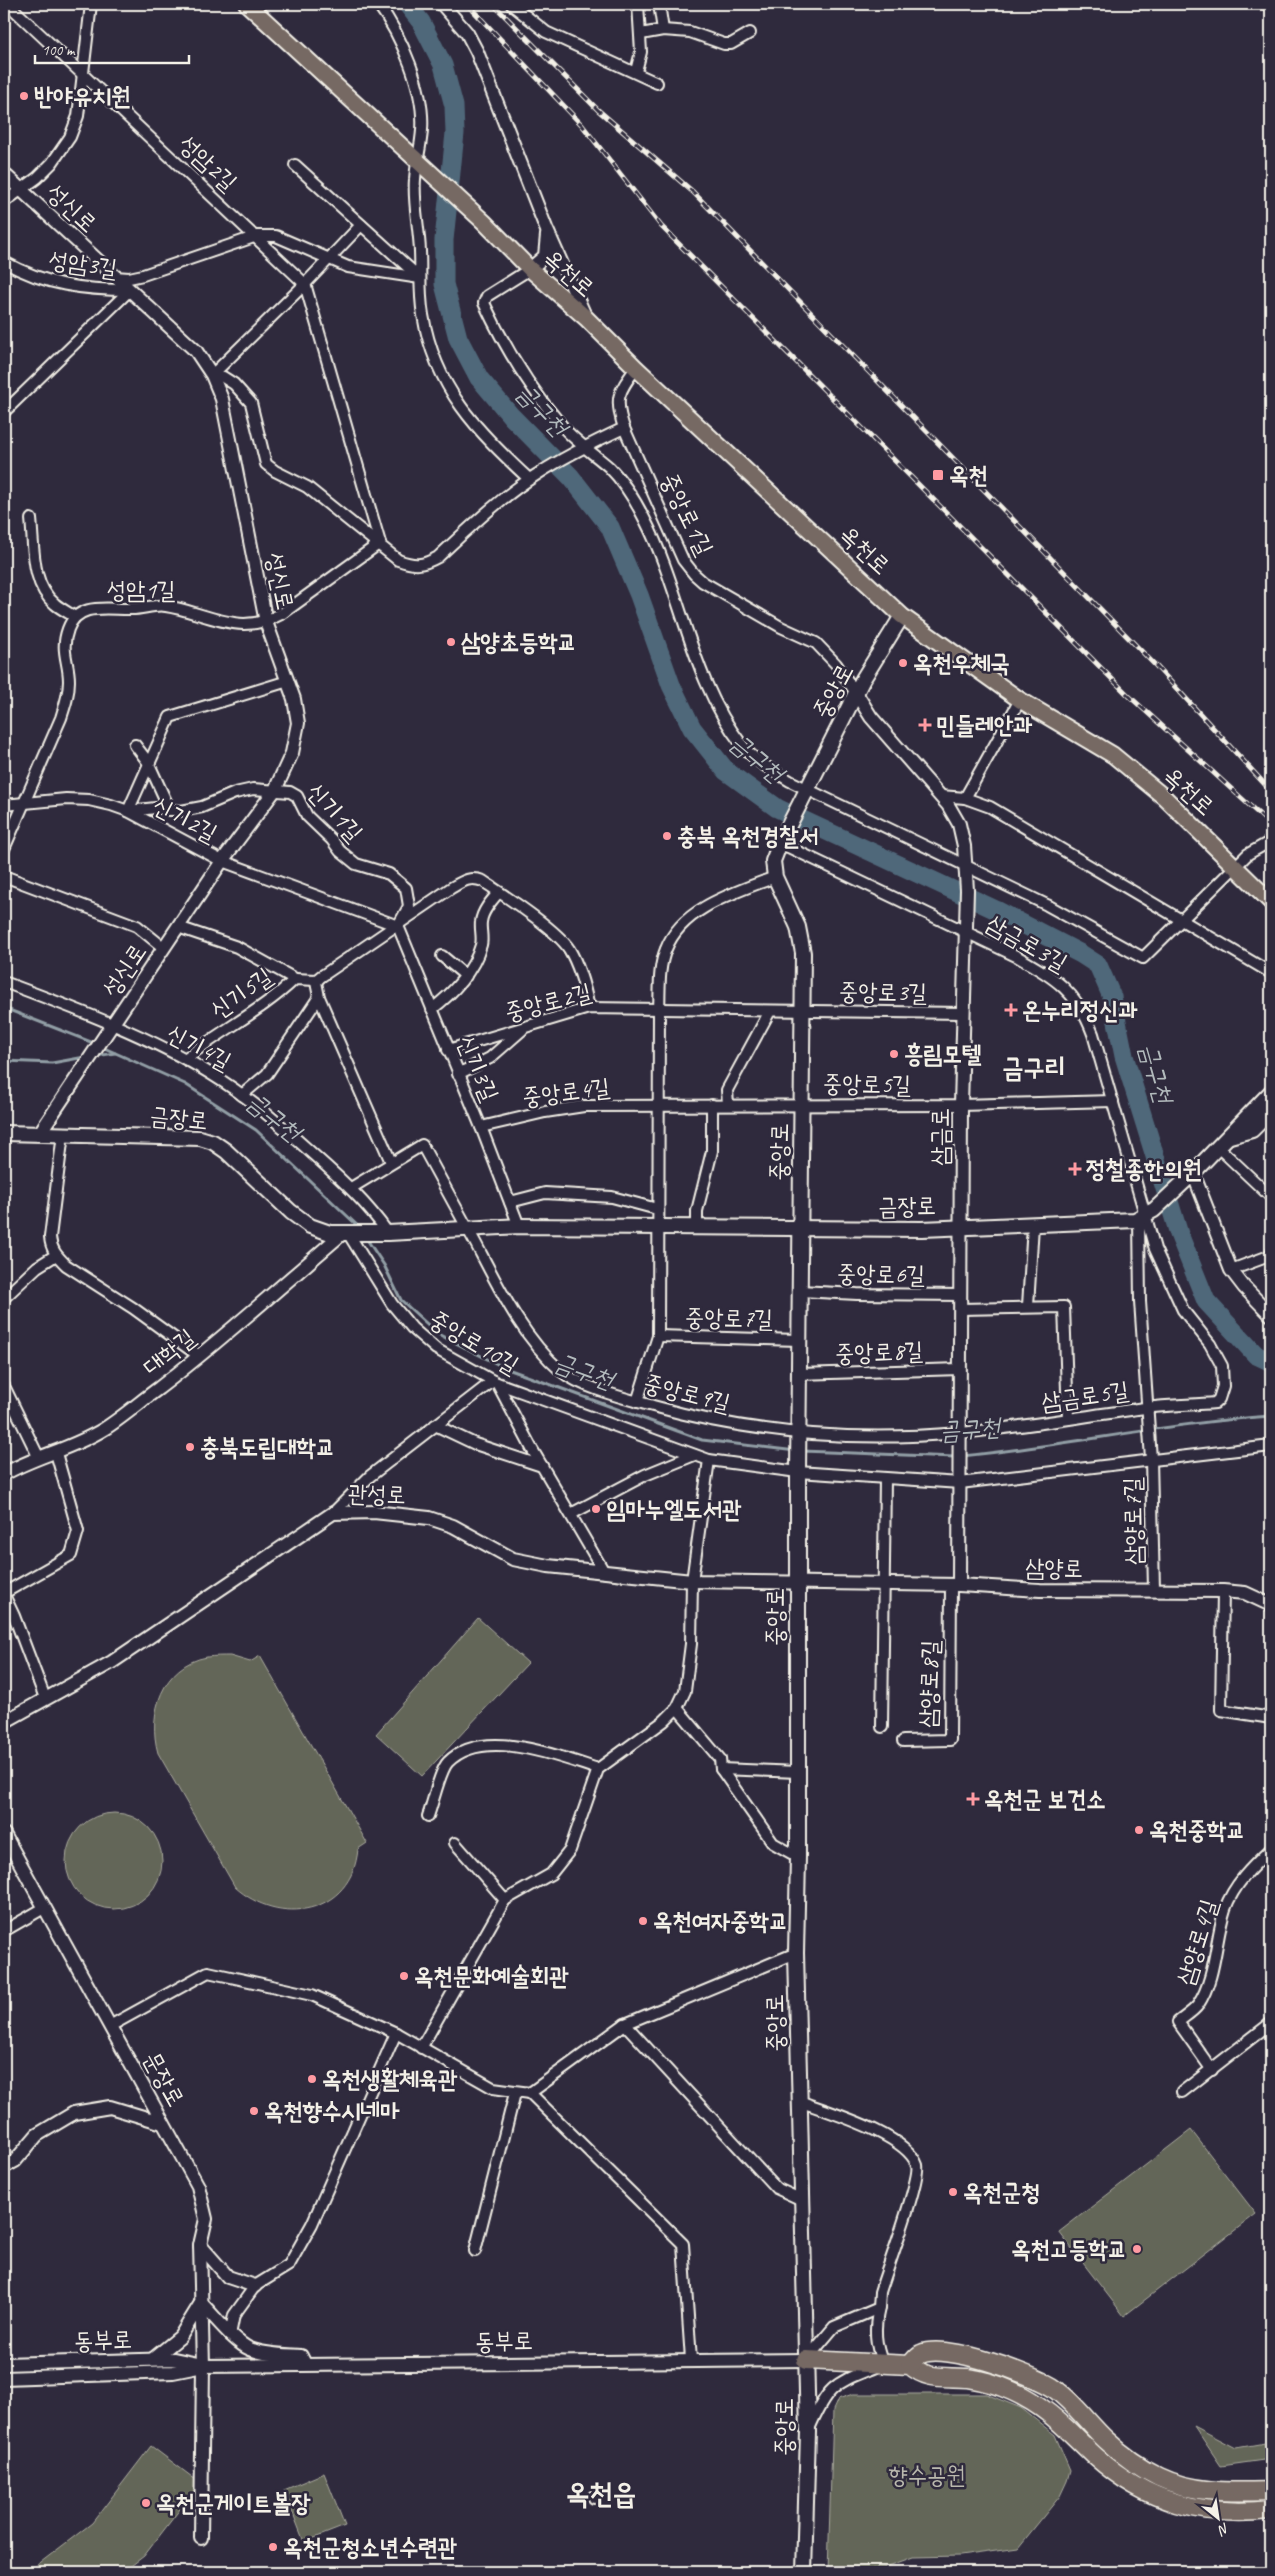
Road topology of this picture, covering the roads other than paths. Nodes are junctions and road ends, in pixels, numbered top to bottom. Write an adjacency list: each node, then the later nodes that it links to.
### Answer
1 (8, 4): 13 (street, 성암2길)
2 (91, 4): 13 (street, 성신로)
3 (247, 4): 15 (main road)
4 (378, 4): 15 (street)
5 (442, 4): 21 (street)
6 (511, 4): 12 (street)
7 (638, 4): 11 (street)
8 (659, 4): 9 (street)
9 (662, 30): 10 (street); 11 (street)
10 (750, 33)
11 (644, 34): 12 (street)
12 (636, 71): 14 (street)
13 (83, 75): 18 (street, 성신로); 22 (street, 성암2길)
14 (657, 83)
15 (417, 160): 25 (main road, 옥천로); 27 (street)
16 (295, 166): 20 (street)
17 (4, 174): 18 (street, 성신로)
18 (21, 190): 19 (street, 성신로); 26 (street, 성신로)
19 (4, 202)
20 (361, 225): 23 (street); 27 (street)
21 (546, 228): 25 (street); 30 (street)
22 (257, 236): 23 (street); 26 (street); 28 (street, 성암2길)
23 (328, 260): 27 (street); 28 (street)
24 (4, 262): 29 (street, 성암3길)
25 (530, 270): 30 (main road, 옥천로); 35 (street)
26 (115, 277): 29 (street, 성신로)
27 (420, 278): 36 (street)
28 (306, 284): 32 (street); 38 (street)
29 (130, 290): 32 (street, 성신로); 33 (street)
30 (586, 318): 31 (main road, 옥천로)
31 (636, 368): 34 (street, 중앙로1길); 40 (main road, 옥천로)
32 (212, 376): 38 (street); 41 (street, 성신로)
33 (4, 412)
34 (624, 428): 35 (street); 43 (street, 중앙로1길)
35 (582, 448): 36 (street); 47 (street)
36 (533, 477): 38 (street)
37 (31, 519): 39 (street)
38 (380, 544): 41 (street, 성암1길)
39 (75, 616): 41 (street, 성암1길); 51 (street, 성암1길)
40 (902, 616): 43 (main road, 중앙로); 44 (main road, 옥천로)
41 (266, 622): 42 (street, 성신로)
42 (288, 681): 46 (street); 48 (street, 성신로)
43 (856, 693): 47 (main road, 중앙로); 49 (street)
44 (1020, 700): 50 (street); 60 (main road, 옥천로)
45 (135, 745): 46 (street, 신기2길)
46 (148, 762): 53 (street, 신기2길); 54 (street)
47 (808, 789): 55 (main road, 중앙로); 59 (street)
48 (275, 790): 53 (street); 58 (street, 성신로); 66 (street, 신기1길)
49 (941, 796): 50 (street); 59 (street)
50 (965, 798): 65 (street)
51 (22, 804): 52 (street, 신기2길); 54 (street, 신기2길); 57 (street)
52 (4, 805)
53 (170, 810): 54 (street, 신기2길)
54 (128, 811): 58 (street, 신기2길)
55 (782, 839): 62 (main road); 68 (street, 삼금로3길)
56 (1271, 841): 60 (street)
57 (4, 849)
58 (222, 861): 66 (street); 67 (street, 성신로)
59 (967, 867): 65 (street); 68 (street, 삼금로)
60 (1240, 870): 64 (main road, 옥천로); 65 (street)
61 (4, 876): 69 (street)
62 (774, 877): 79 (street); 81 (main road, 중앙로)
63 (499, 892): 66 (street); 73 (street); 77 (street)
64 (1271, 902)
65 (1182, 920): 72 (street)
66 (398, 926): 71 (street, 신기5길); 78 (street, 신기3길)
67 (178, 927): 69 (street, 성신로); 74 (street)
68 (966, 927): 82 (street, 삼금로); 90 (street, 삼금로3길)
69 (164, 948): 83 (street, 성신로)
70 (442, 956): 73 (street)
71 (323, 973): 74 (street, 신기5길); 76 (street)
72 (1271, 973)
73 (466, 976): 78 (street)
74 (295, 979): 86 (street, 신기5길)
75 (4, 982): 83 (street, 신기4길)
76 (319, 997): 89 (street); 103 (street)
77 (589, 1008): 79 (street, 중앙로2길); 84 (street, 중앙로2길)
78 (432, 1009): 85 (street, 신기3길)
79 (659, 1010): 80 (street, 중앙로2길); 94 (street)
80 (770, 1011): 81 (street, 중앙로2길); 92 (street)
81 (803, 1011): 82 (street, 중앙로3길); 93 (main road, 중앙로)
82 (963, 1013): 95 (street, 삼금로)
83 (112, 1026): 86 (street, 신기4길); 99 (street, 성신로)
84 (524, 1027): 85 (street, 중앙로2길); 87 (street)
85 (448, 1050): 87 (street, 신기3길)
86 (185, 1059): 89 (street, 신기4길)
87 (458, 1074): 97 (street, 신기3길)
88 (1271, 1092): 101 (main road)
89 (242, 1095): 105 (street, 신기4길)
90 (1113, 1101): 95 (street, 중앙로5길); 109 (street, 삼금로3길)
91 (712, 1104): 92 (street, 중앙로4길); 94 (street, 중앙로4길); 113 (street)
92 (728, 1104): 93 (street, 중앙로4길)
93 (802, 1104): 95 (street, 중앙로5길); 116 (main road, 중앙로)
94 (657, 1105): 97 (street, 중앙로4길); 108 (street)
95 (961, 1105): 114 (street, 삼금로)
96 (1271, 1111): 101 (main road)
97 (481, 1127): 107 (street, 신기3길)
98 (4, 1133): 99 (main road, 금장로)
99 (39, 1134): 100 (main road, 금장로)
100 (63, 1134): 117 (main road, 금장로); 120 (street)
101 (1229, 1136): 102 (main road)
102 (1218, 1148): 104 (main road); 106 (street)
103 (391, 1162): 105 (street); 115 (street)
104 (1190, 1176): 109 (main road); 121 (street)
105 (351, 1188): 118 (street, 신기4길)
106 (1271, 1197)
107 (510, 1202): 108 (street); 111 (street, 신기3길)
108 (657, 1209): 112 (street)
109 (1146, 1215): 110 (main road, 금장로); 136 (street, 삼금로5길); 136 (street)
110 (1033, 1225): 114 (main road, 금장로); 125 (street)
111 (519, 1226): 112 (main road, 금장로); 115 (main road, 금장로)
112 (657, 1226): 113 (main road, 금장로); 128 (street)
113 (697, 1227): 116 (main road, 금장로)
114 (961, 1228): 116 (main road, 금장로); 123 (street, 삼금로)
115 (468, 1229): 118 (main road, 금장로); 135 (street, 중앙로9길)
116 (801, 1229): 122 (main road, 중앙로)
117 (346, 1233): 118 (main road, 금장로); 130 (street, 대학길); 133 (street, 중앙로10길)
118 (386, 1233)
119 (1271, 1253): 121 (street)
120 (56, 1256): 124 (street); 130 (street)
121 (1231, 1270): 127 (street)
122 (800, 1291): 123 (street, 중앙로6길); 129 (main road, 중앙로)
123 (961, 1295): 126 (street, 삼금로)
124 (4, 1298)
125 (1028, 1306): 126 (street); 137 (street)
126 (960, 1309): 131 (street, 삼금로)
127 (1271, 1315)
128 (658, 1336): 129 (street, 중앙로7길); 135 (street)
129 (799, 1340): 132 (main road, 중앙로)
130 (199, 1356): 142 (street, 대학길)
131 (960, 1369): 132 (street, 중앙로8길); 139 (street, 삼금로)
132 (799, 1374): 140 (main road, 중앙로)
133 (495, 1382): 138 (street); 143 (street, 중앙로10길); 147 (street)
134 (4, 1386): 145 (street)
135 (637, 1402): 140 (street, 중앙로9길)
136 (1147, 1411): 137 (street, 삼금로5길); 144 (street, 삼양로7길)
137 (1068, 1419): 139 (street, 삼금로5길)
138 (435, 1425): 147 (street); 152 (street)
139 (959, 1437): 140 (street); 151 (street, 삼금로)
140 (799, 1438): 148 (main road, 중앙로)
141 (1271, 1446): 144 (street, 중앙로10길)
142 (56, 1453): 145 (street, 대학길); 161 (street)
143 (694, 1455): 146 (street, 중앙로10길); 153 (street)
144 (1151, 1456): 151 (street, 중앙로10길); 159 (street, 삼양로7길)
145 (40, 1458): 149 (street, 대학길)
146 (710, 1460): 148 (street, 중앙로10길); 155 (street)
147 (542, 1466): 153 (street)
148 (798, 1472): 150 (street, 중앙로10길); 156 (main road, 중앙로)
149 (4, 1474)
150 (885, 1479): 151 (street, 중앙로10길); 157 (street)
151 (960, 1480): 158 (street)
152 (333, 1513): 154 (street, 관성로); 163 (street, 관성로)
153 (571, 1514): 154 (street)
154 (603, 1570): 155 (street, 관성로)
155 (692, 1581): 156 (street, 관성로); 164 (street)
156 (798, 1582): 157 (street, 삼양로); 171 (main road, 중앙로)
157 (884, 1585): 158 (street, 삼양로); 167 (street)
158 (956, 1585): 159 (street, 삼양로); 168 (street, 삼양로8길)
159 (1154, 1589): 160 (street, 삼양로)
160 (1223, 1591): 162 (street, 삼양로); 165 (street)
161 (4, 1594): 163 (street)
162 (1271, 1605)
163 (46, 1698): 166 (street, 관성로)
164 (677, 1708): 169 (street); 170 (street)
165 (1271, 1718)
166 (4, 1722)
167 (882, 1727)
168 (903, 1741)
169 (598, 1769): 172 (street); 177 (street)
170 (721, 1769): 171 (street); 176 (street)
171 (798, 1772): 176 (main road, 중앙로)
172 (428, 1816)
173 (4, 1834): 178 (street, 문장로)
174 (455, 1843): 177 (street)
175 (1271, 1849): 186 (street, 삼양로4길)
176 (798, 1857): 180 (main road, 중앙로)
177 (505, 1900): 185 (street)
178 (44, 1908): 179 (street); 183 (street, 문장로)
179 (4, 1931)
180 (796, 1953): 182 (street); 190 (main road, 중앙로)
181 (1271, 2023): 186 (street)
182 (625, 2024): 189 (street); 193 (street)
183 (110, 2026): 184 (street); 191 (street, 문장로)
184 (396, 2033): 185 (street); 196 (street)
185 (422, 2048): 187 (street)
186 (1212, 2070): 188 (street)
187 (515, 2092): 189 (street); 195 (street)
188 (1182, 2092)
189 (530, 2094): 201 (street)
190 (799, 2101): 193 (main road, 중앙로); 198 (street)
191 (163, 2122): 192 (street); 194 (street, 문장로)
192 (4, 2167)
193 (802, 2200): 202 (main road, 중앙로)
194 (200, 2245): 196 (street); 197 (street, 문장로)
195 (475, 2251)
196 (255, 2286): 199 (street)
197 (201, 2303): 199 (street); 200 (street); 207 (street, 문장로)
198 (879, 2308): 202 (street); 205 (street)
199 (230, 2335): 204 (street)
200 (153, 2359): 203 (street, 동부로); 207 (street, 동부로)
201 (691, 2360): 202 (street, 동부로); 204 (street, 동부로)
202 (806, 2360): 205 (highway); 209 (main road, 중앙로)
203 (4, 2364)
204 (305, 2364): 207 (street, 동부로)
205 (883, 2364): 206 (highway); 209 (street)
206 (910, 2365): 210 (highway); 211 (highway)
207 (203, 2366): 208 (street, 동부로); 212 (street, 문장로)
208 (4, 2378)
209 (808, 2432): 213 (main road, 중앙로)
210 (1271, 2491)
211 (1271, 2510)
212 (201, 2538)
213 (804, 2572)

